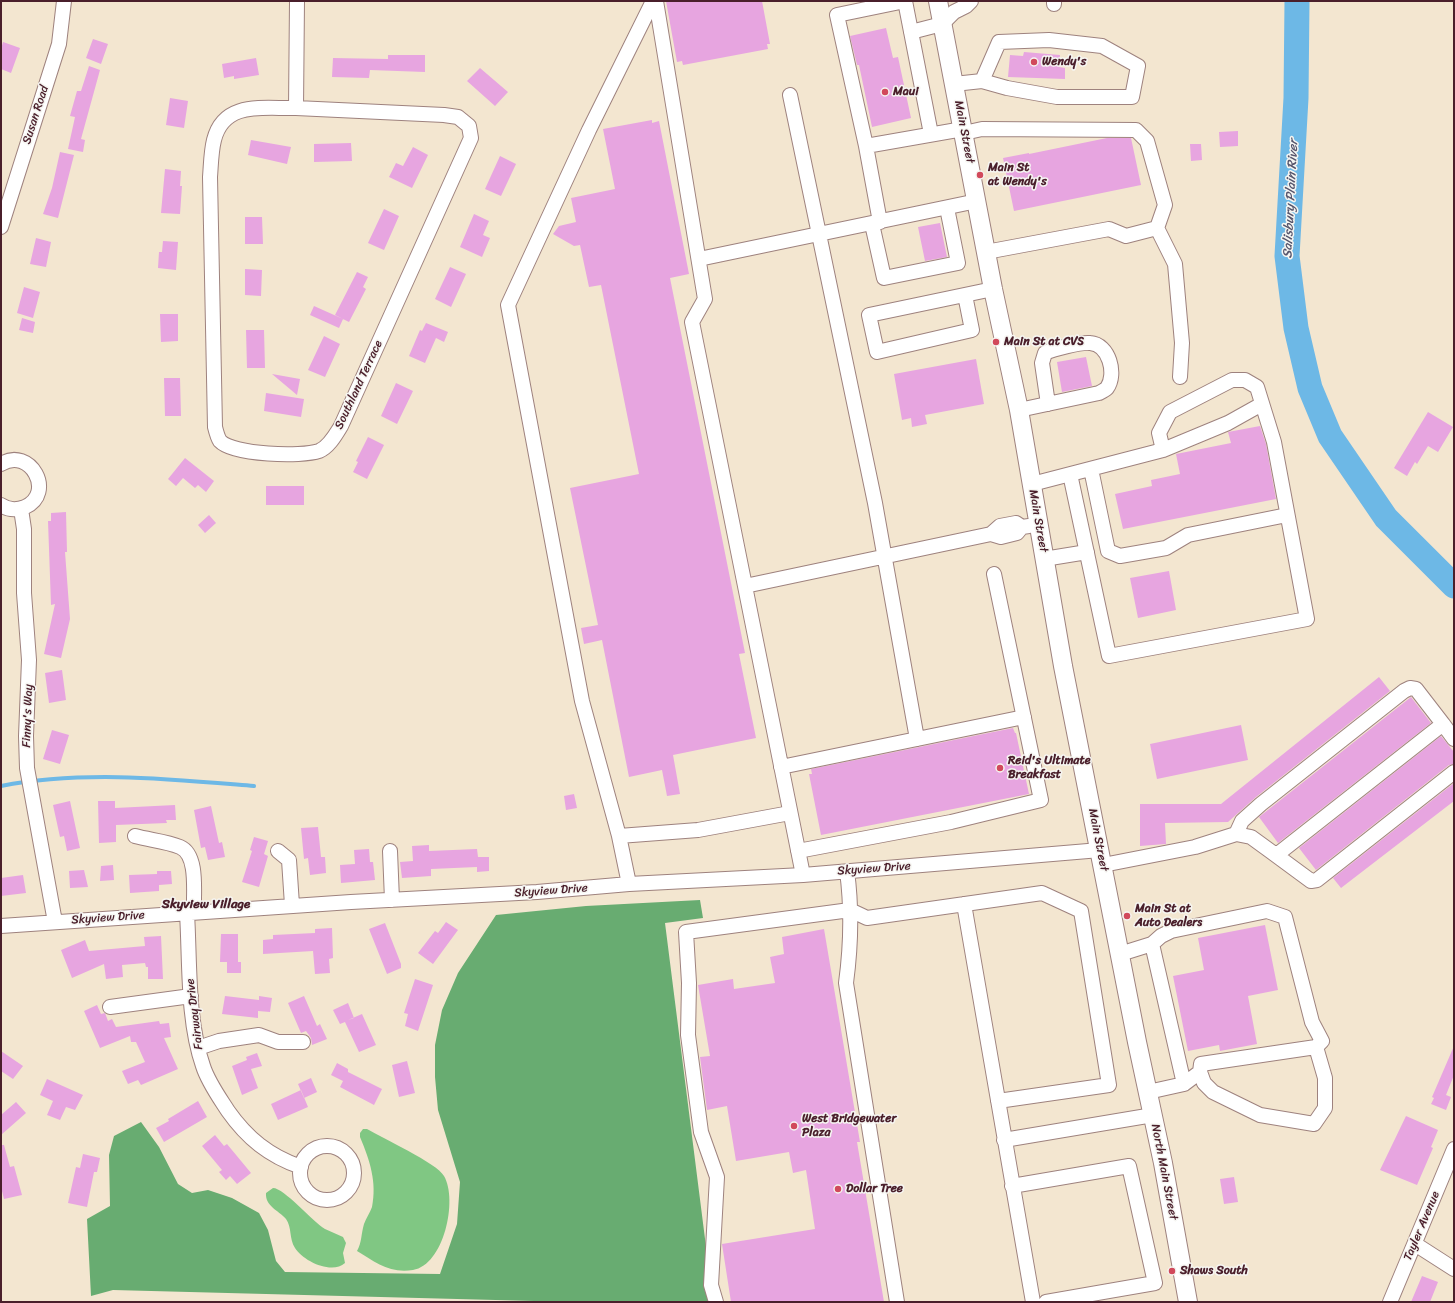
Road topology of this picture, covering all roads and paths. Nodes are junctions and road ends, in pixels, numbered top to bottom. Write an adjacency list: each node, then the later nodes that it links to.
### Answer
1 (64, 1): 19 (street, Susan Road)
2 (297, 1): 12 (street)
3 (653, 1): 53 (street)
4 (656, 1): 23 (street)
5 (938, 1): 7 (main road, Main Street)
6 (970, 1): 7 (street)
7 (942, 24): 8 (street); 10 (main road, Main Street)
8 (911, 32): 14 (street); 15 (street)
9 (982, 81): 9 (street); 10 (street)
10 (954, 84): 13 (main road, Main Street)
11 (790, 95): 21 (street)
12 (296, 108): 12 (street, Southland Terrace)
13 (964, 131): 14 (street); 16 (main road, Main Street); 20 (street)
14 (931, 134): 15 (street)
15 (866, 146): 18 (street)
16 (977, 201): 17 (street); 22 (main road, Main Street)
17 (947, 208): 18 (street); 18 (street)
18 (876, 223): 21 (street)
19 (1, 227)
20 (1157, 228): 22 (street); 26 (street)
21 (818, 235): 23 (street); 40 (street)
22 (986, 252): 24 (main road, Main Street)
23 (699, 259): 43 (street)
24 (993, 289): 25 (street); 29 (main road, Main Street)
25 (965, 295): 25 (street)
26 (1180, 377)
27 (1048, 404): 27 (street); 29 (street)
28 (1262, 404): 30 (street); 30 (street); 37 (street)
29 (1019, 410): 34 (main road, Main Street)
30 (1163, 450): 32 (street)
31 (1, 464): 36 (street)
32 (1091, 469): 33 (street); 37 (street)
33 (1070, 474): 34 (street); 39 (street)
34 (1032, 484): 38 (main road, Main Street)
35 (1, 505): 36 (street)
36 (21, 509): 67 (street, Finny's Way)
37 (1287, 516): 39 (street)
38 (1030, 526): 40 (street); 41 (main road, Main Street)
39 (1087, 552): 41 (street)
40 (884, 558): 43 (street); 46 (street)
41 (1044, 559): 58 (main road, Main Street)
42 (994, 574): 44 (street)
43 (745, 586): 48 (street)
44 (1024, 717): 46 (street); 56 (street)
45 (1443, 724): 47 (street); 51 (street); 57 (street)
46 (917, 739): 48 (street)
47 (1454, 739)
48 (781, 767): 50 (street)
49 (1454, 772): 57 (street)
50 (790, 813): 53 (street); 56 (street)
51 (1236, 834): 57 (street); 58 (street, Skyview Drive)
52 (134, 836): 66 (street, Fairway Drive)
53 (619, 836): 61 (street)
54 (278, 851): 64 (street)
55 (390, 851): 62 (street)
56 (798, 851): 60 (street)
57 (1273, 853)
58 (1101, 857): 59 (street, Skyview Drive); 70 (main road, Main Street)
59 (847, 872): 60 (street, Skyview Drive); 65 (street)
60 (803, 875): 61 (street, Skyview Drive)
61 (629, 884): 62 (street, Skyview Drive)
62 (392, 900): 64 (street, Skyview Drive)
63 (964, 904): 65 (street); 80 (street); 80 (street)
64 (292, 905): 66 (street, Skyview Drive)
65 (850, 910): 88 (street); 89 (street)
66 (190, 912): 67 (street, Skyview Drive); 71 (street, Fairway Drive)
67 (55, 922): 68 (street, Skyview Drive)
68 (1, 926)
69 (1152, 944): 70 (street); 75 (street); 78 (street)
70 (1120, 954): 74 (main road, Main Street)
71 (192, 996): 72 (street); 76 (street, Fairway Drive)
72 (110, 1007)
73 (303, 1042): 76 (street)
74 (1137, 1042): 79 (main road, North Main Street)
75 (1316, 1047): 77 (street); 77 (street)
76 (198, 1048): 84 (street, Fairway Drive)
77 (1200, 1072): 78 (street)
78 (1184, 1084): 79 (street)
79 (1148, 1092): 81 (main road, North Main Street)
80 (998, 1101): 82 (street)
81 (1153, 1115): 82 (street); 92 (main road, North Main Street)
82 (1004, 1140): 85 (street)
83 (1454, 1149): 86 (street, Tayler Avenue)
84 (301, 1167)
85 (1012, 1186): 90 (street); 91 (street)
86 (1415, 1244): 87 (street); 93 (street, Tayler Avenue)
87 (1454, 1269)
88 (716, 1302)
89 (897, 1302)
90 (1032, 1302)
91 (1046, 1302)
92 (1188, 1302)
93 (1390, 1302)

